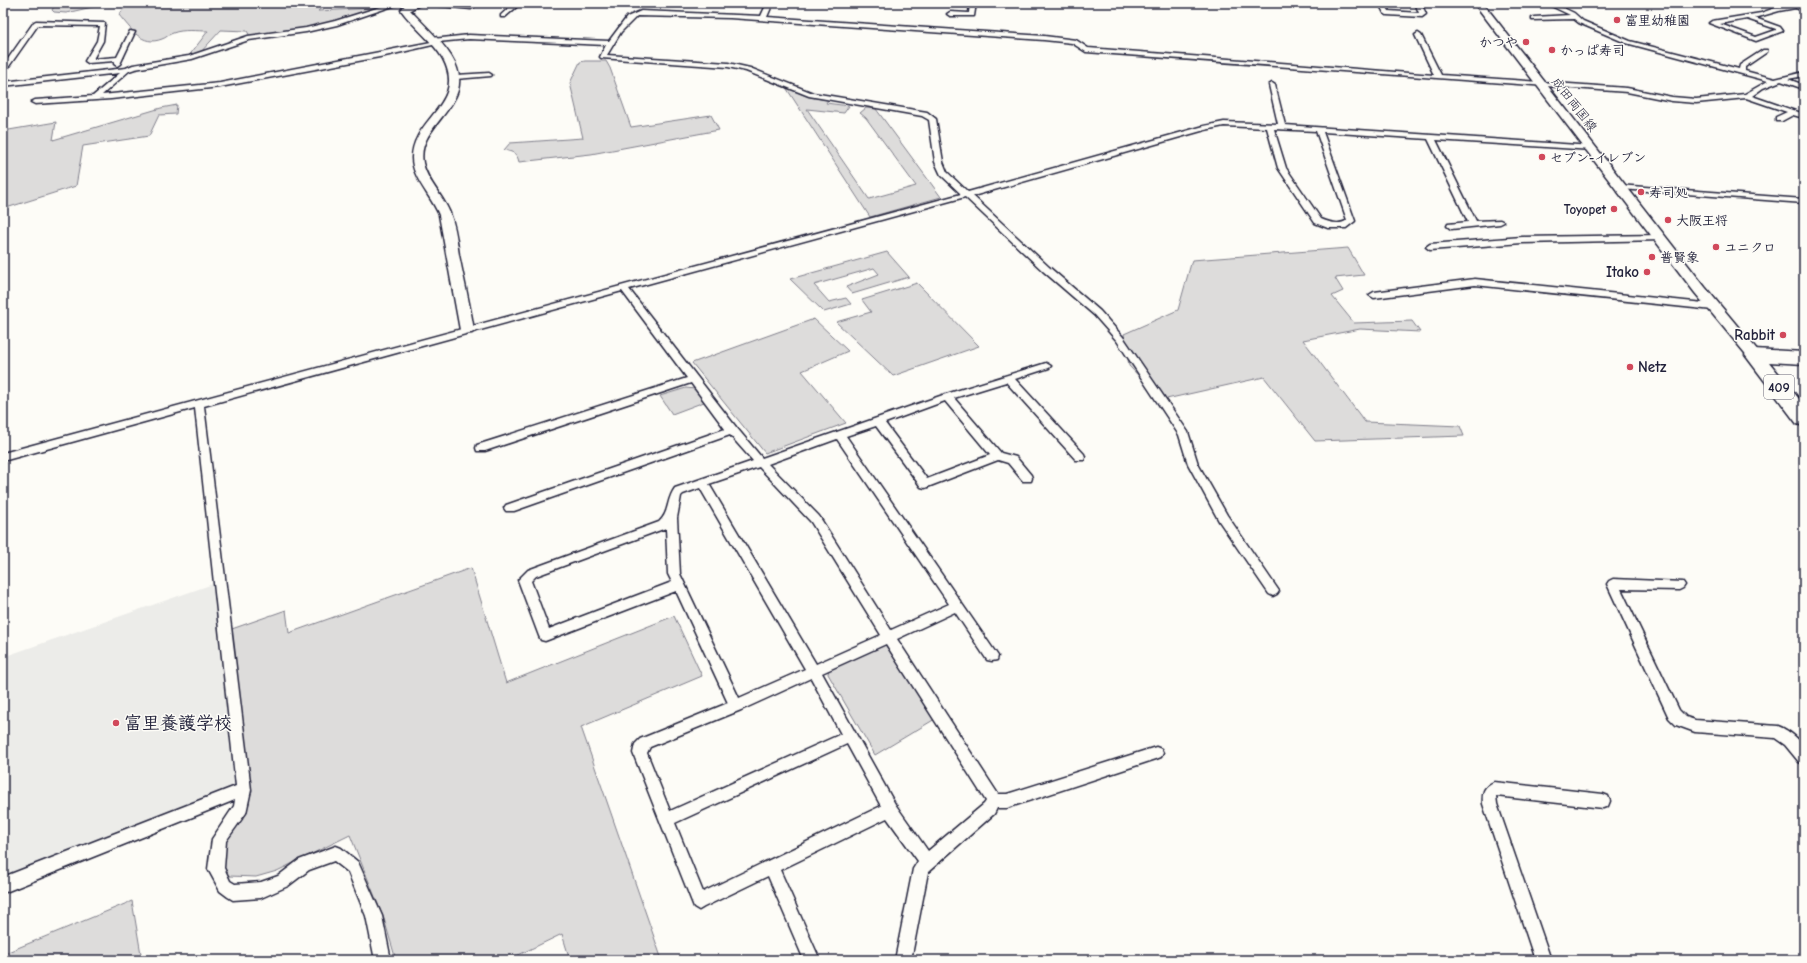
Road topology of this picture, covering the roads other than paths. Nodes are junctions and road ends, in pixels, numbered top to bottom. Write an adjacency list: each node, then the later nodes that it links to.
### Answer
1 (420, 3): 13 (street)
2 (432, 3): 12 (street)
3 (518, 3): 15 (street)
4 (770, 3): 18 (street)
5 (973, 3): 14 (street)
6 (1382, 3): 7 (street)
7 (1418, 3)
8 (1478, 3): 37 (street, 成田両国線)
9 (1548, 3): 16 (street)
10 (395, 4): 13 (street); 26 (street)
11 (1798, 6): 17 (street)
12 (471, 7)
13 (406, 8): 22 (street)
14 (950, 14)
15 (503, 16)
16 (1575, 17): 19 (street); 29 (street)
17 (1747, 17): 17 (street)
18 (763, 18): 23 (street); 33 (street)
19 (1534, 19)
20 (132, 32): 25 (street)
21 (1418, 35): 33 (street)
22 (434, 42): 23 (street); 32 (street); 40 (street)
23 (610, 43): 51 (street)
24 (1765, 51): 29 (street)
25 (119, 59): 27 (street); 28 (street)
26 (127, 70): 28 (street); 40 (street)
27 (3, 71)
28 (113, 72): 35 (street)
29 (1742, 72): 34 (street)
30 (1804, 74): 34 (street)
31 (489, 75): 32 (street)
32 (456, 77): 61 (street)
33 (1439, 77): 37 (street)
34 (1778, 80): 38 (street); 39 (street)
35 (3, 84)
36 (1272, 85): 46 (street)
37 (1543, 85): 39 (street); 49 (street, 成田両国線)
38 (1804, 87)
39 (1747, 96): 42 (street)
40 (95, 98): 41 (street)
41 (36, 102)
42 (1793, 112): 43 (street); 44 (street)
43 (1804, 116)
44 (1780, 119)
45 (1270, 127): 46 (street); 47 (street); 51 (street)
46 (1282, 128): 47 (street)
47 (1319, 130): 48 (street)
48 (1431, 138): 49 (street); 54 (street)
49 (1592, 148): 50 (street, 成田両国線)
50 (1621, 187): 52 (street); 56 (street, 成田両国線)
51 (966, 195): 58 (street); 84 (street)
52 (1804, 200)
53 (1500, 222): 54 (street)
54 (1473, 224): 55 (street)
55 (1451, 226)
56 (1660, 238): 57 (street); 60 (street, 成田両国線)
57 (1430, 246)
58 (623, 287): 61 (street); 66 (street)
59 (1374, 295): 60 (street)
60 (1714, 307): 62 (street, 成田両国線)
61 (467, 330): 68 (street)
62 (1754, 355): 63 (highway, 409); 69 (highway, 409)
63 (1804, 358)
64 (1046, 366): 65 (street)
65 (1008, 378): 67 (street); 76 (street)
66 (694, 379): 71 (street); 73 (street)
67 (947, 397): 70 (street); 74 (street)
68 (199, 403): 75 (street); 93 (street)
69 (1804, 419)
70 (878, 422): 72 (street); 74 (street)
71 (732, 430): 77 (street); 80 (street)
72 (840, 435): 77 (street); 85 (street)
73 (481, 448)
74 (997, 456): 78 (street)
75 (3, 457)
76 (1080, 457)
77 (760, 462): 79 (street); 86 (street)
78 (1027, 478)
79 (703, 483): 81 (street); 88 (street)
80 (510, 508)
81 (671, 518): 83 (street); 83 (street)
82 (1679, 585): 92 (street)
83 (678, 586): 89 (street)
84 (1273, 591)
85 (957, 606): 86 (street); 87 (street)
86 (888, 636): 88 (street); 94 (street)
87 (992, 656)
88 (813, 670): 89 (street); 90 (street)
89 (736, 706): 97 (street)
90 (850, 736): 96 (street); 97 (street)
91 (1156, 753): 94 (street)
92 (1804, 758)
93 (244, 790): 100 (street); 101 (street)
94 (993, 801): 98 (street)
95 (1603, 801): 104 (street)
96 (890, 809): 98 (street); 99 (street)
97 (667, 820): 99 (street)
98 (928, 861): 103 (street)
99 (771, 867): 102 (street)
100 (3, 884)
101 (383, 960)
102 (812, 960)
103 (903, 960)
104 (1543, 960)

